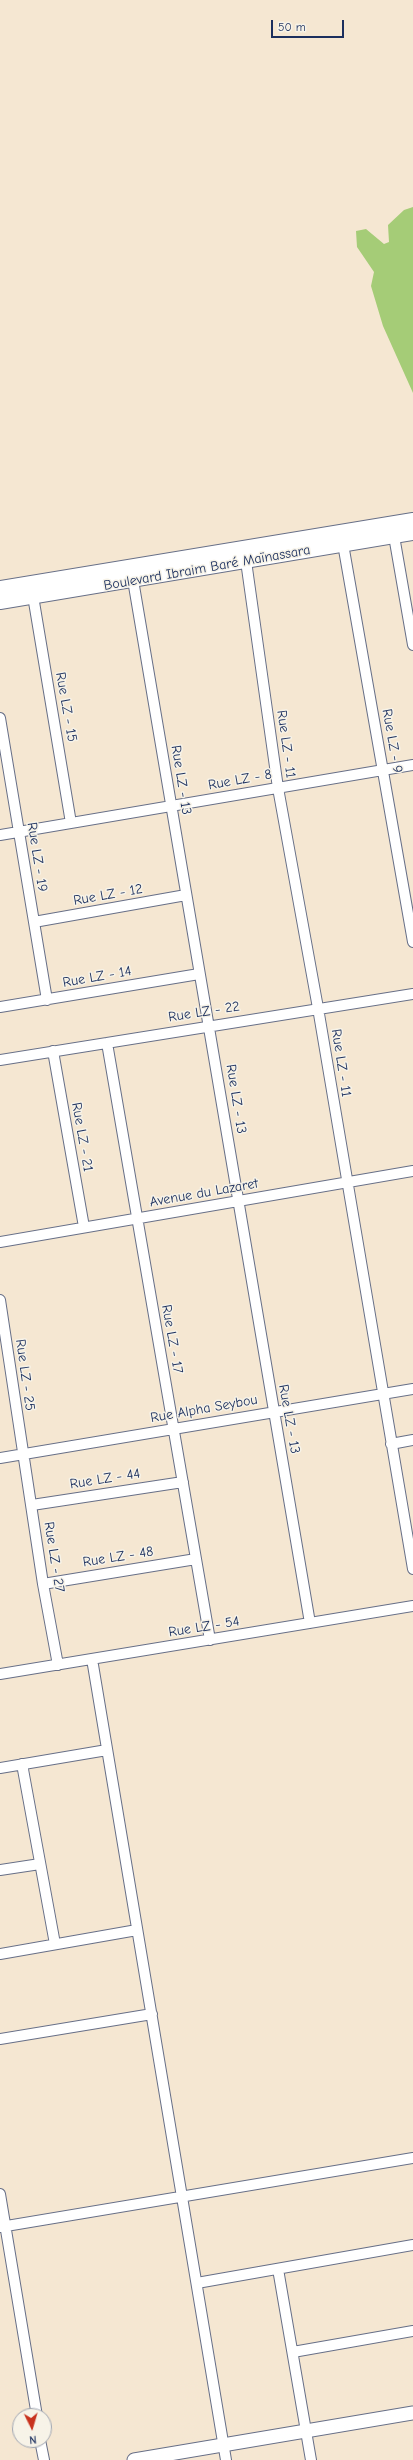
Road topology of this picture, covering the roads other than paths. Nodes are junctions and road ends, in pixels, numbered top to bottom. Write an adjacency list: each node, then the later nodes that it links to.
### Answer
1 (413, 520): 7 (main road, Boulevard Ibraim Baré Maïnassara)
2 (413, 533): 3 (main road, Boulevard Ibraim Baré Maïnassara)
3 (394, 536): 4 (main road, Boulevard Ibraim Baré Maïnassara); 10 (street)
4 (343, 544): 5 (main road, Boulevard Ibraim Baré Maïnassara); 13 (street, Rue LZ - 9)
5 (246, 560): 6 (main road, Boulevard Ibraim Baré Maïnassara); 14 (street, Rue LZ - 11)
6 (133, 580): 8 (main road, Boulevard Ibraim Baré Maïnassara); 15 (street, Rue LZ - 13)
7 (0, 588)
8 (33, 596): 9 (main road, Boulevard Ibraim Baré Maïnassara); 16 (street, Rue LZ - 15)
9 (0, 602)
10 (413, 645)
11 (0, 718): 17 (street, Rue LZ - 19)
12 (413, 765): 13 (street, Rue LZ - 8)
13 (383, 770): 14 (street, Rue LZ - 8); 21 (street, Rue LZ - 9)
14 (278, 788): 15 (street, Rue LZ - 8); 26 (street, Rue LZ - 11)
15 (171, 806): 16 (street, Rue LZ - 8); 19 (street, Rue LZ - 13)
16 (71, 823): 17 (street, Rue LZ - 8)
17 (19, 832): 18 (street, Rue LZ - 8); 20 (street, Rue LZ - 19)
18 (0, 835)
19 (186, 895): 20 (street, Rue LZ - 12); 22 (street, Rue LZ - 13)
20 (34, 922): 24 (street, Rue LZ - 19)
21 (413, 942)
22 (199, 974): 24 (street, Rue LZ - 14); 27 (street, Rue LZ - 13)
23 (413, 994): 26 (street, Rue LZ - 22)
24 (47, 1000): 25 (street, Rue LZ - 14)
25 (0, 1007)
26 (318, 1008): 27 (street, Rue LZ - 22); 32 (street, Rue LZ - 11)
27 (210, 1026): 28 (street, Rue LZ - 22); 33 (street, Rue LZ - 13)
28 (106, 1043): 29 (street, Rue LZ - 22); 34 (street, Rue LZ - 17)
29 (53, 1051): 30 (street, Rue LZ - 22); 35 (street, Rue LZ - 21)
30 (0, 1060)
31 (413, 1171): 32 (street, Avenue du Lazaret)
32 (347, 1182): 33 (street, Avenue du Lazaret); 39 (street, Rue LZ - 11)
33 (239, 1201): 34 (street, Avenue du Lazaret); 40 (street, Rue LZ - 13)
34 (137, 1218): 35 (street, Avenue du Lazaret); 41 (street, Rue LZ - 17)
35 (84, 1227): 36 (street, Avenue du Lazaret)
36 (0, 1242)
37 (0, 1300): 44 (street, Rue LZ - 25)
38 (413, 1389): 39 (street, Rue Alpha Seybou)
39 (382, 1394): 40 (street, Rue Alpha Seybou); 43 (street, Rue LZ - 11)
40 (273, 1412): 41 (street, Rue Alpha Seybou); 53 (street, Rue LZ - 13)
41 (174, 1429): 44 (street, Rue Alpha Seybou); 46 (street, Rue LZ - 17)
42 (413, 1440): 43 (street)
43 (391, 1444): 48 (street, Rue LZ - 11)
44 (23, 1454): 45 (street, Rue Alpha Seybou); 47 (street, Rue LZ - 27)
45 (0, 1458)
46 (183, 1482): 47 (street, Rue LZ - 44); 49 (street, Rue LZ - 17)
47 (32, 1505): 51 (street, Rue LZ - 27)
48 (409, 1525): 50 (street, Rue LZ - 11)
49 (196, 1559): 51 (street, Rue LZ - 48); 54 (street, Rue LZ - 17)
50 (413, 1569)
51 (43, 1584): 56 (street, Rue LZ - 27)
52 (413, 1606): 53 (street, Rue LZ - 54)
53 (310, 1623): 54 (street, Rue LZ - 54)
54 (210, 1640): 55 (street, Rue LZ - 54)
55 (92, 1659): 56 (street, Rue LZ - 54); 58 (street)
56 (58, 1665): 57 (street, Rue LZ - 54)
57 (0, 1674)
58 (107, 1750): 59 (street); 63 (street)
59 (22, 1764): 60 (street); 61 (street)
60 (0, 1768)
61 (40, 1864): 62 (street); 64 (street)
62 (0, 1870)
63 (137, 1930): 64 (street); 66 (street)
64 (54, 1944): 65 (street)
65 (0, 1954)
66 (152, 2014): 67 (street); 70 (street)
67 (0, 2039)
68 (413, 2158): 70 (street)
69 (0, 2194): 71 (street)
70 (182, 2197): 71 (street); 74 (street)
71 (3, 2227): 77 (street)
72 (413, 2245): 73 (street)
73 (278, 2269): 74 (street); 76 (street)
74 (197, 2283): 80 (street)
75 (413, 2331): 76 (street)
76 (293, 2352): 79 (street)
77 (35, 2408)
78 (413, 2413): 79 (street)
79 (305, 2431): 80 (street); 85 (street)
80 (224, 2445): 83 (street); 84 (street)
81 (42, 2448): 82 (street)
82 (44, 2460)
83 (134, 2460)
84 (226, 2460)
85 (311, 2460)

